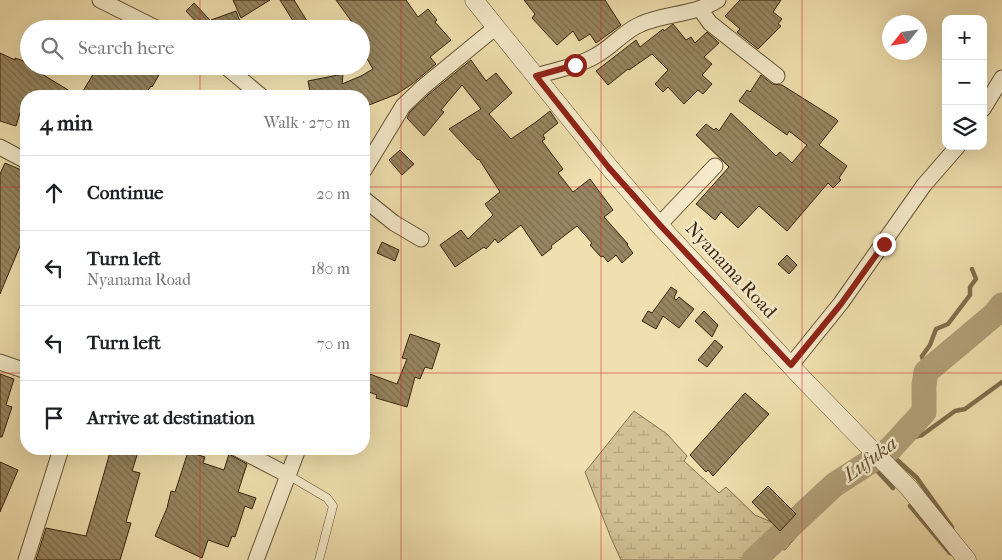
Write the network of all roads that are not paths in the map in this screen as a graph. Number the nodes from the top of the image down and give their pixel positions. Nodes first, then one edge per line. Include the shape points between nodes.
1 (100, 0) edge
2 (474, 0) edge
3 (718, 0) edge
4 (700, 9) junction
5 (140, 20) edge
6 (496, 27) junction
7 (236, 75) edge
8 (536, 76) junction
9 (777, 76) dead end
10 (1002, 78) edge
11 (254, 90) edge
12 (985, 105) edge
13 (0, 147) edge
14 (955, 150) edge
15 (20, 158) edge
16 (370, 160) edge
17 (715, 166) dead end
18 (370, 204) edge
19 (659, 224) junction
20 (421, 239) dead end
21 (0, 362) edge
22 (791, 365) junction
23 (20, 369) edge
24 (59, 455) edge
25 (250, 455) edge
26 (296, 455) edge
27 (288, 475) junction
28 (26, 560) edge
29 (256, 560) edge
30 (319, 560) edge
31 (967, 560) edge

1 - 5 street
2 - 6 street, Nyanama Road
3 - 4 street
4 - 8 street via 640,24 597,55
4 - 9 street via 710,23
6 - 8 street, Nyanama Road
6 - 16 street via 403,106
7 - 11 street
8 - 19 street, Nyanama Road via 609,168
10 - 12 street
13 - 15 street
14 - 22 street via 924,185 841,304
17 - 19 street
18 - 20 street
19 - 22 street, Nyanama Road
21 - 23 street
22 - 31 street, Nyanama Road via 909,488
24 - 28 street
25 - 27 street
26 - 27 street
27 - 29 street
27 - 30 lane via 327,498 333,506

